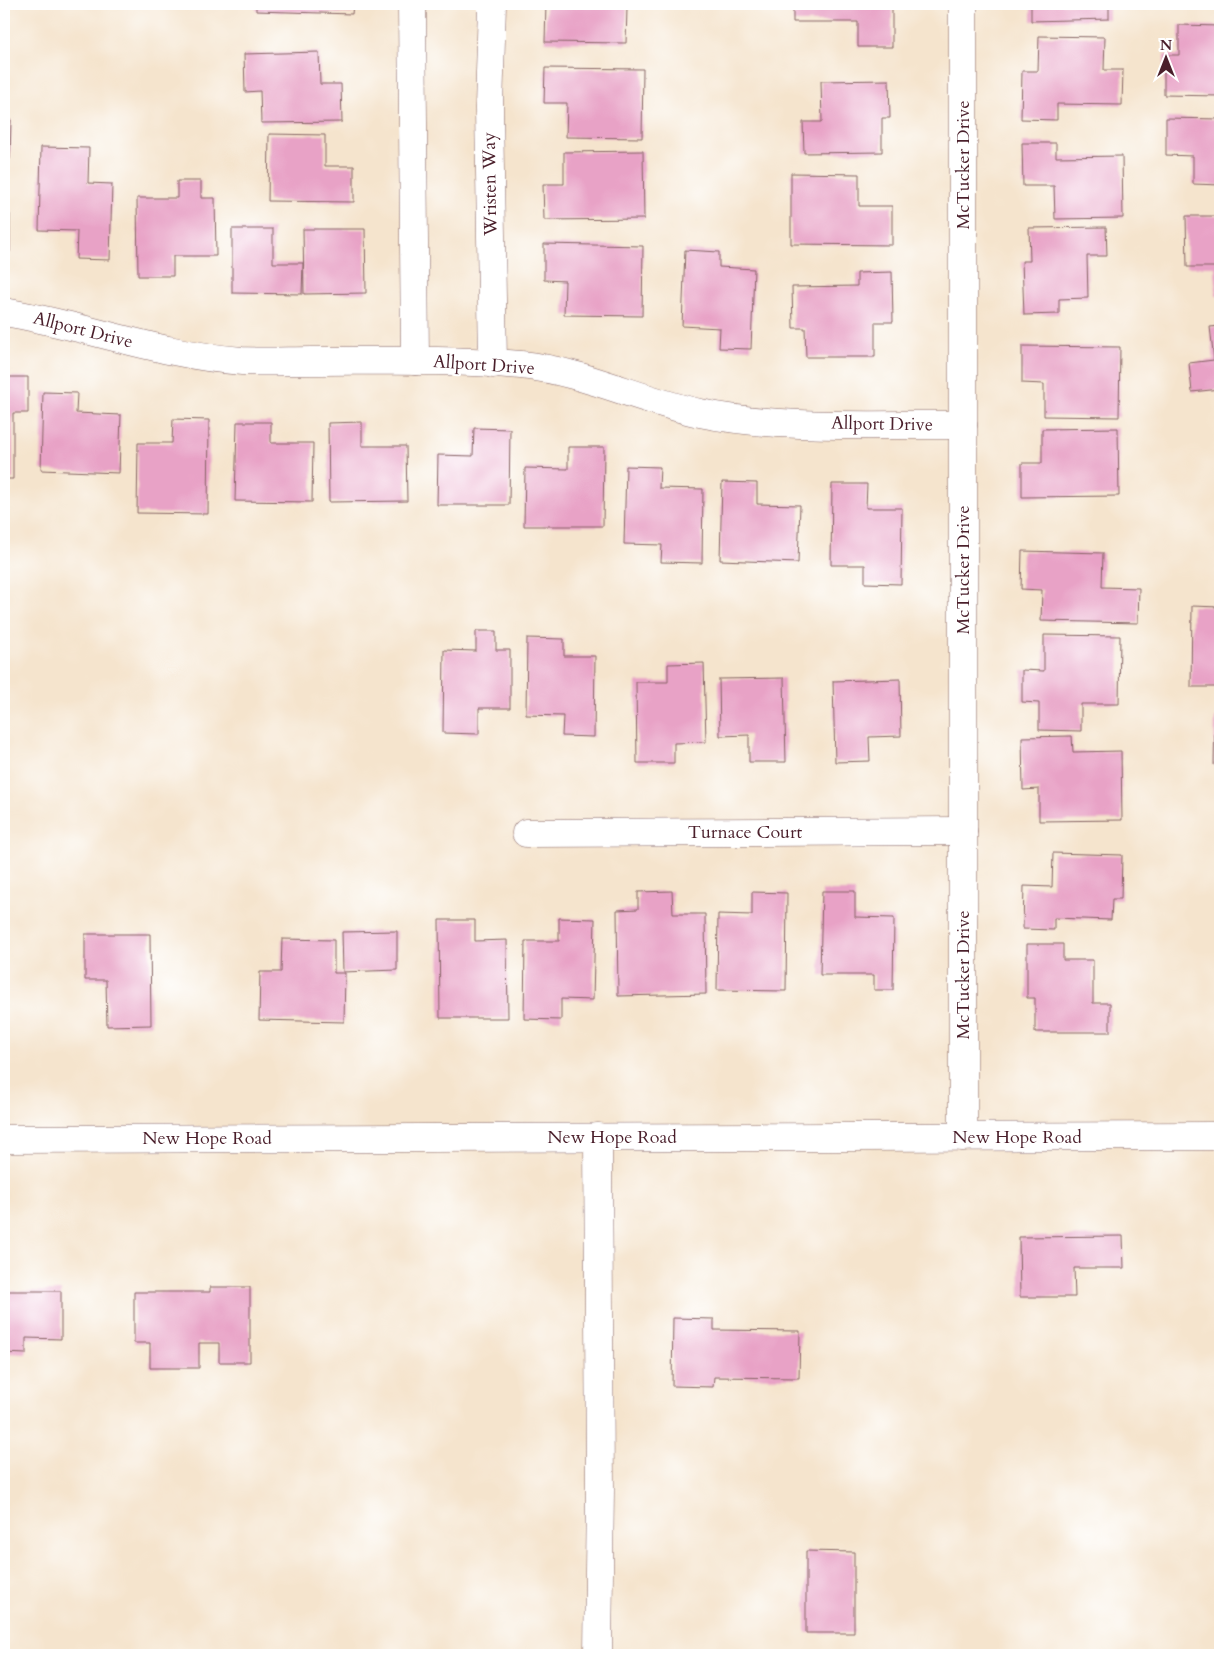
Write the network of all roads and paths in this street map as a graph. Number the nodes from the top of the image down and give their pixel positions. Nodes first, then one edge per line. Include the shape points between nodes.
1 (412, 4) edge
2 (492, 4) edge
3 (963, 4) edge
4 (4, 312) edge
5 (415, 362) junction
6 (493, 364) junction
7 (963, 425) junction
8 (963, 830) junction
9 (526, 833) dead end
10 (1220, 1136) edge
11 (598, 1137) junction
12 (963, 1137) junction
13 (4, 1139) edge
14 (598, 1655) edge

1 - 5 street
2 - 6 street, Wristen Way via 489,108
3 - 7 street, McTucker Drive
4 - 5 street, Allport Drive via 44,318 126,342 184,354 244,361
5 - 6 street, Allport Drive
6 - 7 street, Allport Drive via 523,365 582,376 698,413 760,422
7 - 8 street, McTucker Drive
8 - 9 street, Turnace Court
8 - 12 street, McTucker Drive
10 - 12 street, New Hope Road
11 - 12 street, New Hope Road
11 - 13 street, New Hope Road
11 - 14 street

